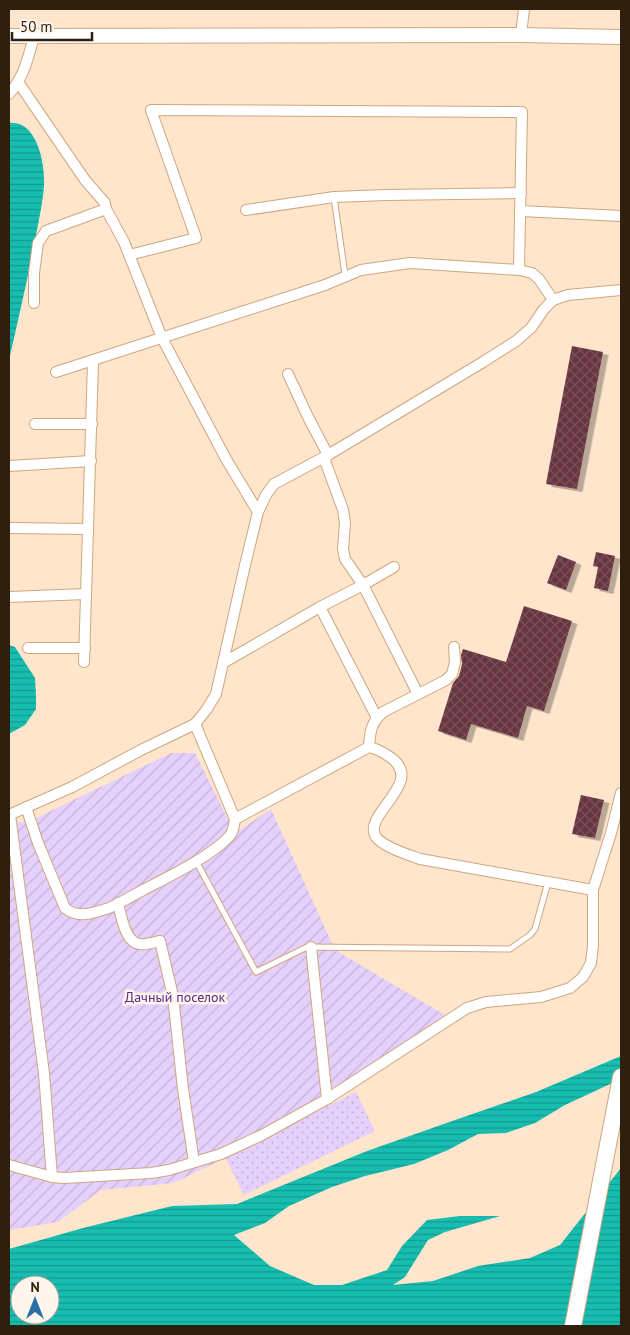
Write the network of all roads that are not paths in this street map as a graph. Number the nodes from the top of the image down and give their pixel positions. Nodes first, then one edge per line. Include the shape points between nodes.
1 (524, 9) edge
2 (521, 35) junction
3 (9, 36) edge
4 (34, 37) junction
5 (621, 37) edge
6 (18, 82) junction
7 (9, 94) edge
8 (521, 193) junction
9 (334, 197) junction
10 (106, 209) junction
11 (246, 210) dead end
12 (520, 211) junction
13 (621, 216) edge
14 (129, 255) junction
15 (519, 270) junction
16 (345, 275) junction
17 (621, 290) edge
18 (553, 300) junction
19 (34, 303) dead end
20 (162, 338) junction
21 (93, 360) junction
22 (56, 372) dead end
23 (288, 374) dead end
24 (35, 424) dead end
25 (92, 424) junction
26 (326, 456) junction
27 (91, 462) junction
28 (9, 466) edge
29 (258, 512) junction
30 (9, 528) edge
31 (88, 529) junction
32 (394, 567) dead end
33 (363, 586) junction
34 (86, 594) junction
35 (9, 597) edge
36 (320, 607) junction
37 (454, 647) dead end
38 (28, 648) dead end
39 (85, 648) junction
40 (84, 662) dead end
41 (223, 664) junction
42 (418, 694) junction
43 (377, 718) junction
44 (195, 724) junction
45 (369, 747) junction
46 (621, 793) edge
47 (26, 807) junction
48 (9, 815) edge
49 (235, 819) junction
50 (196, 861) junction
51 (548, 882) junction
52 (592, 890) junction
53 (118, 903) junction
54 (311, 948) junction
55 (621, 1077) edge
56 (327, 1098) junction
57 (194, 1162) junction
58 (9, 1165) edge
59 (52, 1177) junction
60 (572, 1326) edge

1 - 2 street
2 - 4 main road
2 - 5 main road
3 - 4 main road
4 - 6 street
6 - 7 street
6 - 10 street via 85,180 105,203
8 - 9 street
8 - 12 street
8 - 14 street via 522,112 151,110 196,238
9 - 11 street
9 - 16 lane
10 - 14 street
10 - 19 street via 46,231 38,243
12 - 13 street
12 - 15 street
14 - 20 street
15 - 16 street via 410,263
15 - 18 street via 532,273
16 - 20 street via 324,285
17 - 18 street via 568,295
18 - 26 street via 516,341
20 - 21 street
20 - 29 street
21 - 22 street
21 - 25 street
23 - 26 street
24 - 25 street
25 - 27 street
26 - 29 street via 274,484
26 - 33 street via 343,510 345,559
27 - 28 street
27 - 31 street
29 - 41 street
30 - 31 street
31 - 34 street
32 - 33 street
33 - 36 street
33 - 42 street
34 - 35 street
34 - 39 street
36 - 41 street
36 - 43 street
37 - 42 street via 452,674
38 - 39 street
39 - 40 street
41 - 44 street via 216,694
42 - 43 street
43 - 45 street via 370,730
44 - 47 street
44 - 49 street
45 - 49 street
45 - 51 street via 377,748 395,761 401,774 400,784 375,822 374,832 381,842 420,859
46 - 52 street
47 - 48 street
47 - 53 street via 65,908 69,912 86,914
48 - 59 street via 44,1073
49 - 50 street via 232,833 226,840
50 - 53 street
50 - 54 lane via 256,972
51 - 52 street
51 - 54 lane via 535,929 510,949
52 - 56 street via 591,963 570,988 541,997 486,1002 467,1008
53 - 57 street via 126,933 133,941 139,944 160,941 173,996
54 - 56 street
55 - 60 highway
56 - 57 street via 262,1135
57 - 59 street via 151,1173
58 - 59 street

